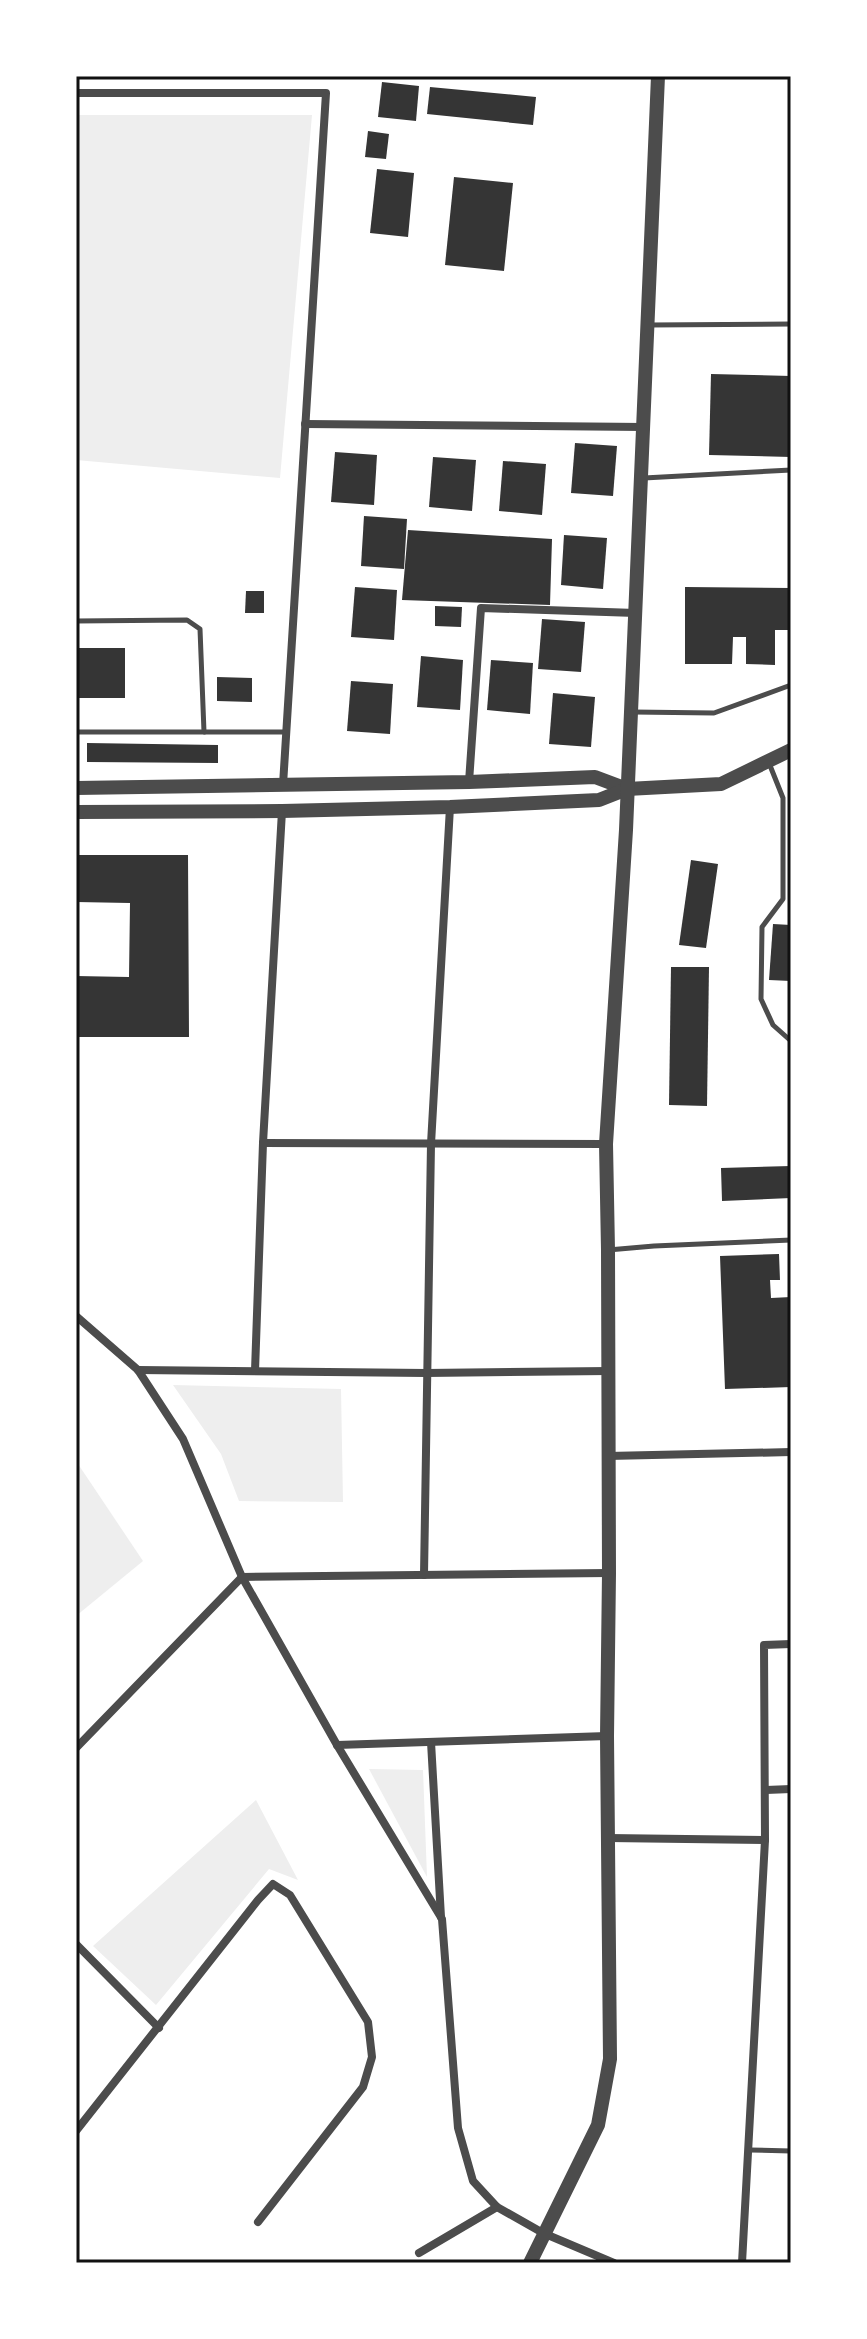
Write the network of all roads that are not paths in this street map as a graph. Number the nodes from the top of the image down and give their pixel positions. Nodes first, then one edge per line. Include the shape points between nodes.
1 (658, 76) edge
2 (76, 93) edge
3 (791, 324) edge
4 (648, 325) junction
5 (305, 424) junction
6 (644, 427) junction
7 (791, 470) edge
8 (642, 479) junction
9 (636, 613) junction
10 (76, 621) edge
11 (791, 685) edge
12 (632, 712) junction
13 (76, 732) edge
14 (204, 732) junction
15 (286, 732) junction
16 (791, 750) edge
17 (769, 762) junction
18 (469, 782) junction
19 (283, 786) junction
20 (76, 788) edge
21 (627, 789) junction
22 (450, 807) junction
23 (282, 811) junction
24 (76, 812) edge
25 (791, 1041) edge
26 (263, 1143) junction
27 (431, 1144) junction
28 (606, 1144) junction
29 (791, 1240) edge
30 (608, 1250) junction
31 (76, 1316) edge
32 (138, 1370) junction
33 (255, 1371) junction
34 (609, 1371) junction
35 (426, 1373) junction
36 (791, 1452) edge
37 (608, 1456) junction
38 (609, 1573) junction
39 (424, 1575) junction
40 (242, 1577) junction
41 (791, 1644) edge
42 (607, 1736) junction
43 (431, 1742) junction
44 (337, 1745) junction
45 (76, 1748) edge
46 (791, 1789) edge
47 (766, 1790) junction
48 (608, 1838) junction
49 (765, 1840) junction
50 (442, 1919) junction
51 (76, 1944) edge
52 (159, 2028) junction
53 (76, 2131) edge
54 (750, 2150) junction
55 (791, 2151) edge
56 (497, 2207) junction
57 (258, 2222) dead end
58 (543, 2233) junction
59 (419, 2253) dead end
60 (530, 2263) edge
61 (614, 2263) edge
62 (742, 2263) edge

1 - 4 street
2 - 5 street via 326,93
3 - 4 lane
4 - 6 street
5 - 6 street
5 - 15 street
6 - 8 street
7 - 8 lane
8 - 9 street
9 - 12 street
9 - 18 street via 481,608
10 - 14 lane via 187,620 200,629
11 - 12 lane via 714,713
12 - 21 street
13 - 14 lane
14 - 15 lane
15 - 19 street
16 - 17 street
17 - 21 street via 721,784
17 - 25 lane via 783,798 783,899 762,927 761,999 773,1025
18 - 19 street
18 - 21 street via 595,777
19 - 20 street
21 - 22 street via 599,800
21 - 28 street
22 - 23 street
22 - 27 street
23 - 24 street
23 - 26 street
26 - 27 street
26 - 33 street
27 - 28 street
27 - 35 street
28 - 30 street
29 - 30 lane
30 - 34 street
31 - 32 street
32 - 33 street
32 - 40 street via 183,1439
33 - 35 street
34 - 35 street
34 - 37 street
35 - 39 street
36 - 37 street
37 - 38 street
38 - 39 street
38 - 42 street
39 - 40 street
40 - 44 street
40 - 45 street
41 - 47 street via 764,1645
42 - 43 street
42 - 48 street
43 - 44 street
43 - 50 street
44 - 50 street
46 - 47 street
47 - 49 street
48 - 49 street
48 - 58 street via 610,2059 598,2125
49 - 54 street
50 - 56 street via 458,2128 473,2181
51 - 52 street
52 - 53 street
52 - 57 street via 273,1884 290,1895 368,2022 372,2057 363,2087
54 - 55 lane
54 - 62 street
56 - 58 street
56 - 59 street
58 - 60 street
58 - 61 street

